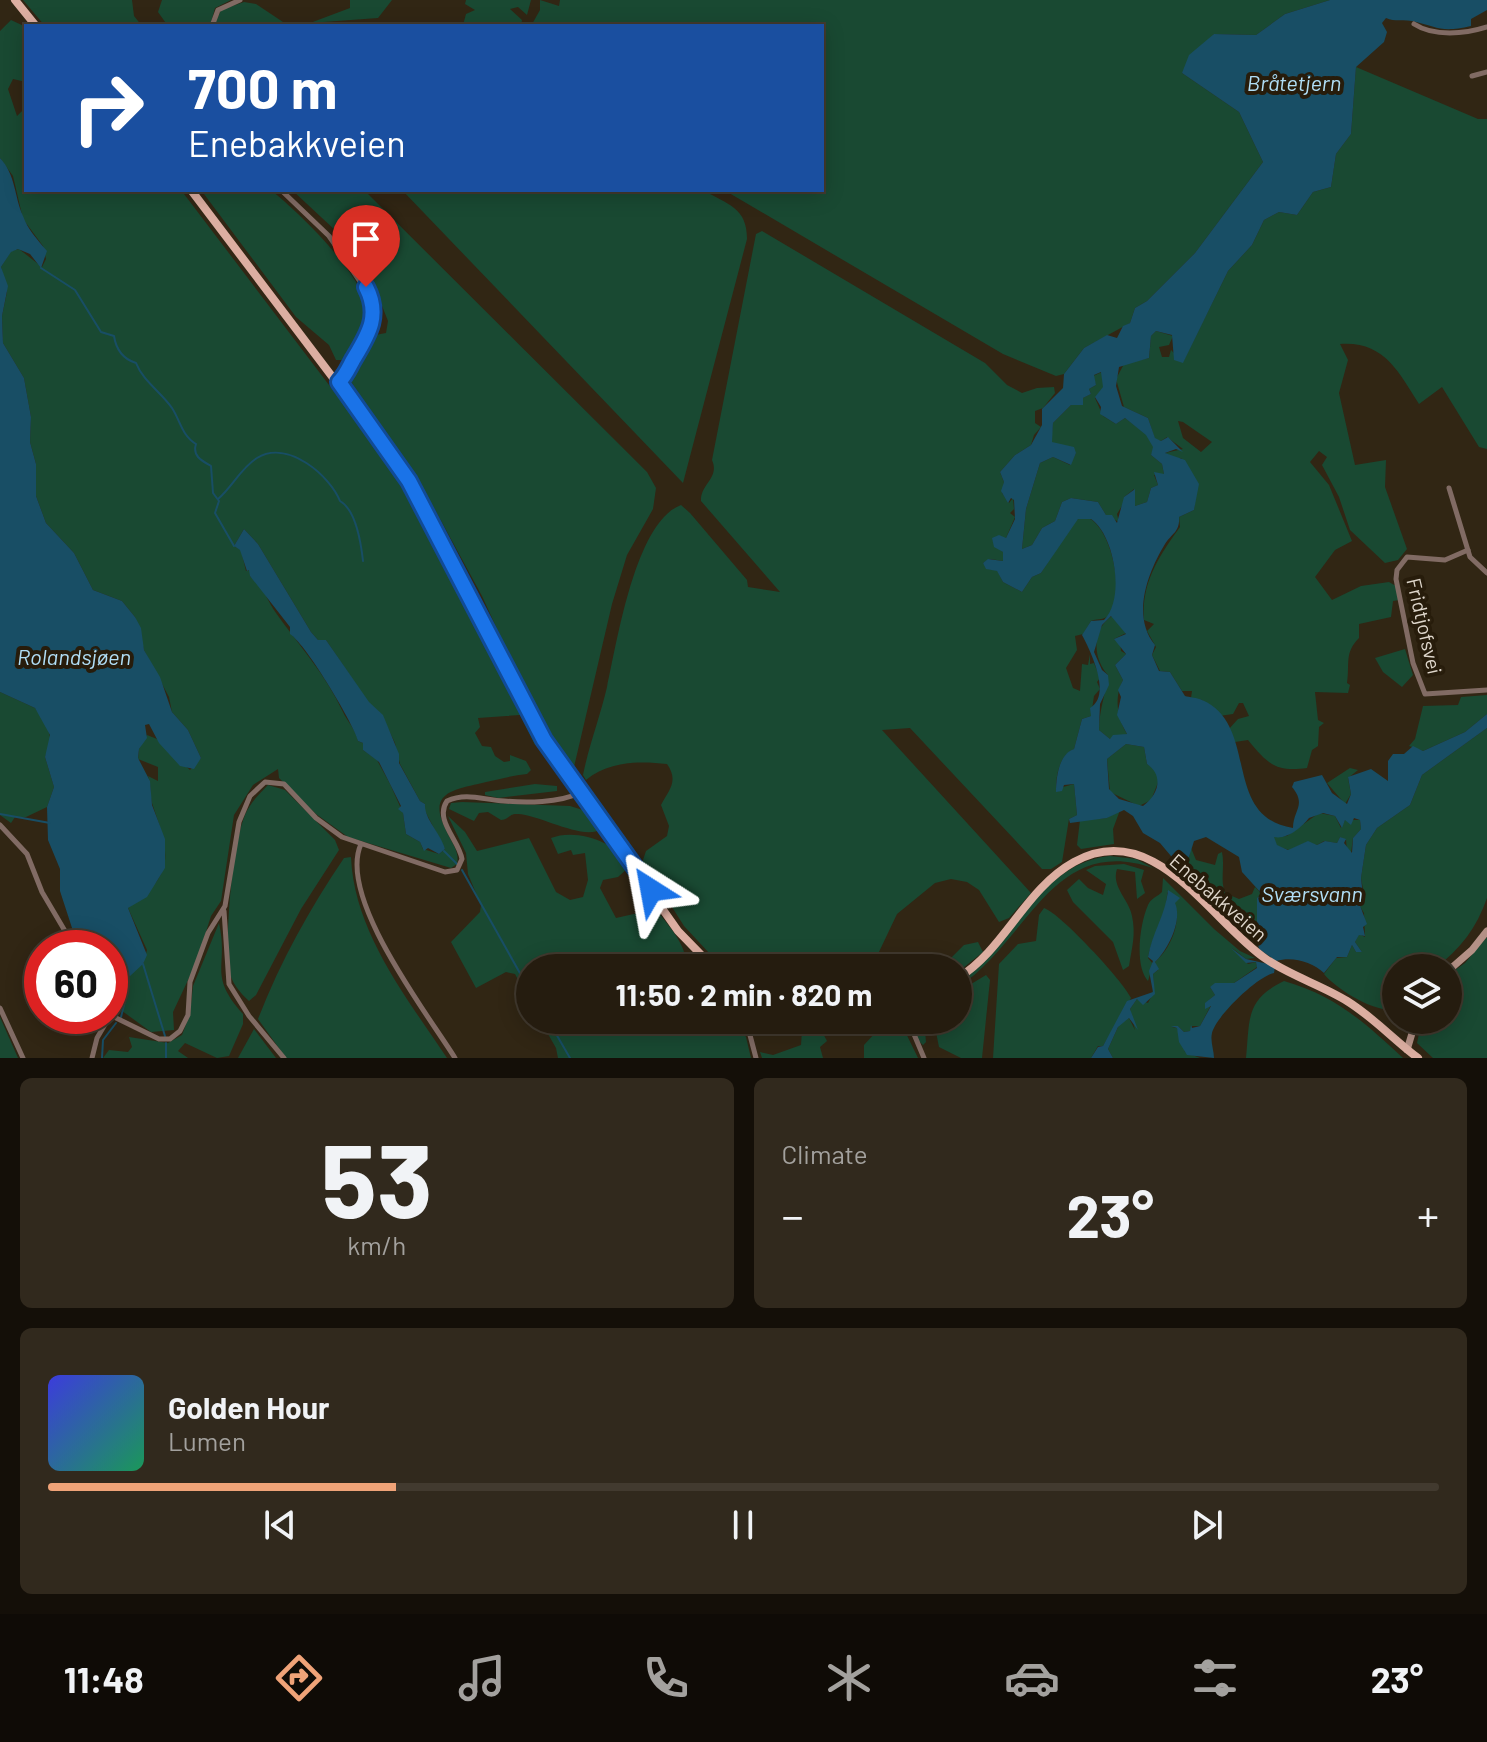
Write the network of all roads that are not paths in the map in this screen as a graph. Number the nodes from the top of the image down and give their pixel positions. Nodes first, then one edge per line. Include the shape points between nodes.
1 (15, 0) edge
2 (240, 0) edge
3 (34, 24) edge
4 (213, 24) edge
5 (1414, 24) dead end
6 (1487, 27) edge
7 (1487, 72) edge
8 (1472, 76) dead end
9 (193, 192) edge
10 (283, 192) edge
11 (336, 379) junction
12 (1449, 488) dead end
13 (1468, 550) junction
14 (1487, 573) edge
15 (1487, 690) edge
16 (579, 793) junction
17 (0, 825) edge
18 (361, 844) junction
19 (224, 910) junction
20 (64, 930) edge
21 (1487, 931) edge
22 (700, 954) edge
23 (1462, 959) edge
24 (972, 967) edge
25 (0, 1008) edge
26 (128, 1025) edge
27 (99, 1034) edge
28 (750, 1034) edge
29 (914, 1034) edge
30 (1412, 1034) edge
31 (1407, 1050) junction
32 (23, 1058) edge
33 (92, 1058) edge
34 (284, 1058) edge
35 (455, 1058) edge
36 (756, 1058) edge
37 (924, 1058) edge
38 (1418, 1058) edge

1 - 3 main road
2 - 4 street via 218,10
5 - 6 street via 1426,32
7 - 8 street
9 - 11 main road
10 - 11 street via 323,230 370,295 372,326
11 - 16 main road via 409,481 537,727
12 - 13 street
13 - 14 street via 1475,565
13 - 15 street, Fridtjofsvei via 1445,560 1411,556 1397,570 1396,579 1413,663 1425,694
16 - 18 street via 517,802 467,796 447,801 444,818 462,855 453,872
16 - 22 main road via 678,931
17 - 20 street via 25,850
18 - 19 street via 328,829 284,784 262,783 239,822
18 - 35 street via 356,866 383,946
19 - 26 street via 190,982 188,1015 178,1034 156,1038
19 - 34 street via 229,984
21 - 23 main road
24 - 31 main road, Enebakkveien via 1061,871 1087,856 1143,857 1171,871 1272,963 1352,1004
25 - 32 street
27 - 33 street
28 - 36 street
29 - 37 street
30 - 31 main road
31 - 38 main road, Enebakkveien

